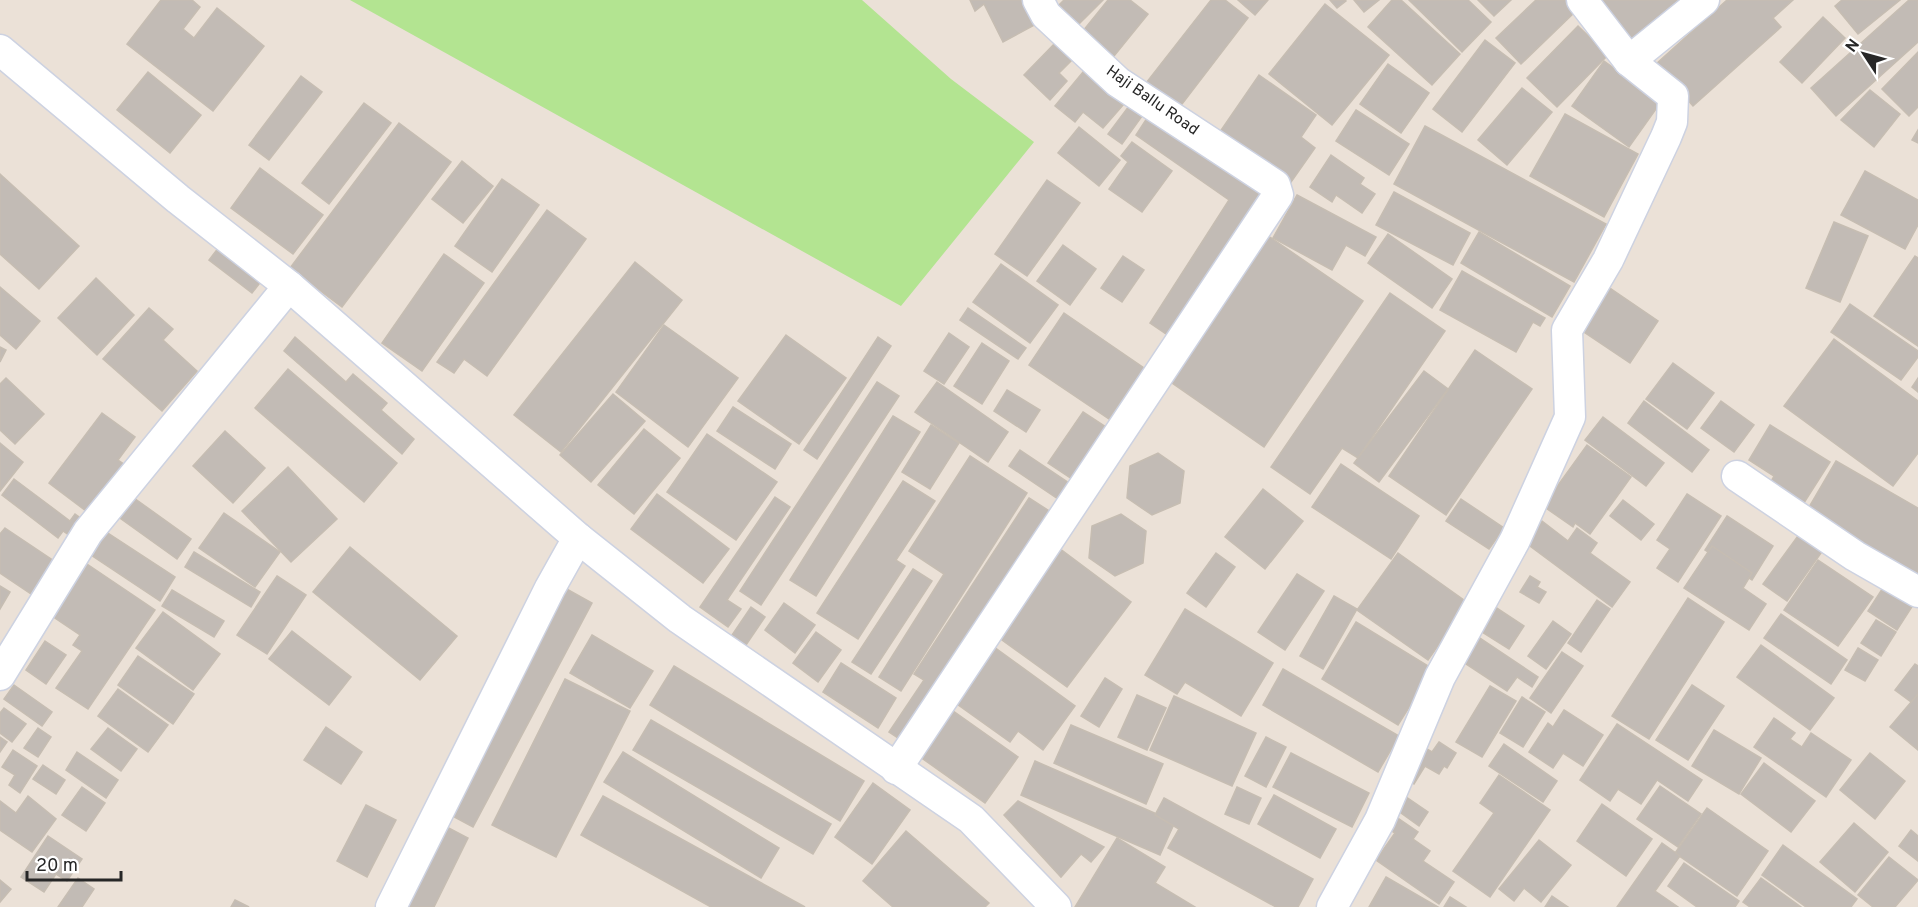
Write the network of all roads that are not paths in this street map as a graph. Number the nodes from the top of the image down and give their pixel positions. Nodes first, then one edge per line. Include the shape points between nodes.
1 (1038, 0) edge
2 (1582, 0) edge
3 (1704, 0) edge
4 (0, 50) edge
5 (1629, 61) junction
6 (289, 286) junction
7 (1737, 476) dead end
8 (578, 538) junction
9 (1918, 592) edge
10 (0, 675) edge
11 (896, 769) junction
12 (391, 907) edge
13 (1056, 907) edge
14 (1332, 907) edge

1 - 11 street, Haji Ballu Road via 1046,15 1118,82 1278,189 1278,195
2 - 5 street
3 - 5 street
4 - 6 street
5 - 14 street via 1673,96 1672,122 1608,260 1567,330 1570,417 1515,540 1440,677 1380,820
6 - 8 street
6 - 10 street via 88,532
7 - 9 street via 1855,556
8 - 11 street via 680,619
8 - 12 street
11 - 13 street via 971,819

